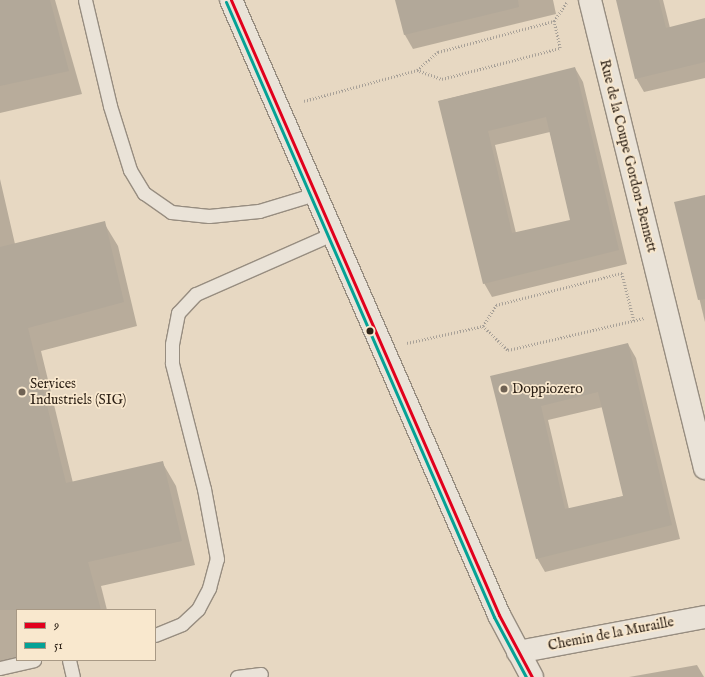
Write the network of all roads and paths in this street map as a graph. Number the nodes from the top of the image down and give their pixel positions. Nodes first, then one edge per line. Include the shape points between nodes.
1 (85, 0) edge
2 (231, 0) edge
3 (569, 0) edge
4 (590, 0) edge
5 (554, 21) junction
6 (417, 70) junction
7 (304, 102) dead end
8 (315, 194) junction
9 (332, 234) junction
10 (666, 312) junction
11 (634, 320) junction
12 (483, 326) junction
13 (407, 342) dead end
14 (705, 468) edge
15 (705, 617) edge
16 (156, 635) edge
17 (518, 652) junction
18 (30, 661) edge
19 (68, 661) edge
20 (0, 668) edge
21 (261, 674) dead end
22 (73, 677) edge
23 (238, 677) edge
24 (532, 677) edge

1 - 8 lane via 120,140 130,170 144,193 172,212 209,216 259,211
2 - 8 street
3 - 5 path
4 - 10 street, Rue de la Coupe Gordon-Bennett
5 - 6 path via 438,52
5 - 6 path via 560,48 442,79
6 - 7 path
8 - 9 street
9 - 16 lane via 196,294 178,313 172,344 172,363 204,489 217,559 210,588 198,609 182,624
9 - 17 street via 499,616
10 - 11 path
10 - 14 street, Rue de la Coupe Gordon-Bennett
11 - 12 path via 508,350
11 - 12 path via 622,273 496,305
12 - 13 path
15 - 17 street, Chemin de la Muraille
17 - 24 street
18 - 20 lane
19 - 22 lane
21 - 23 lane

